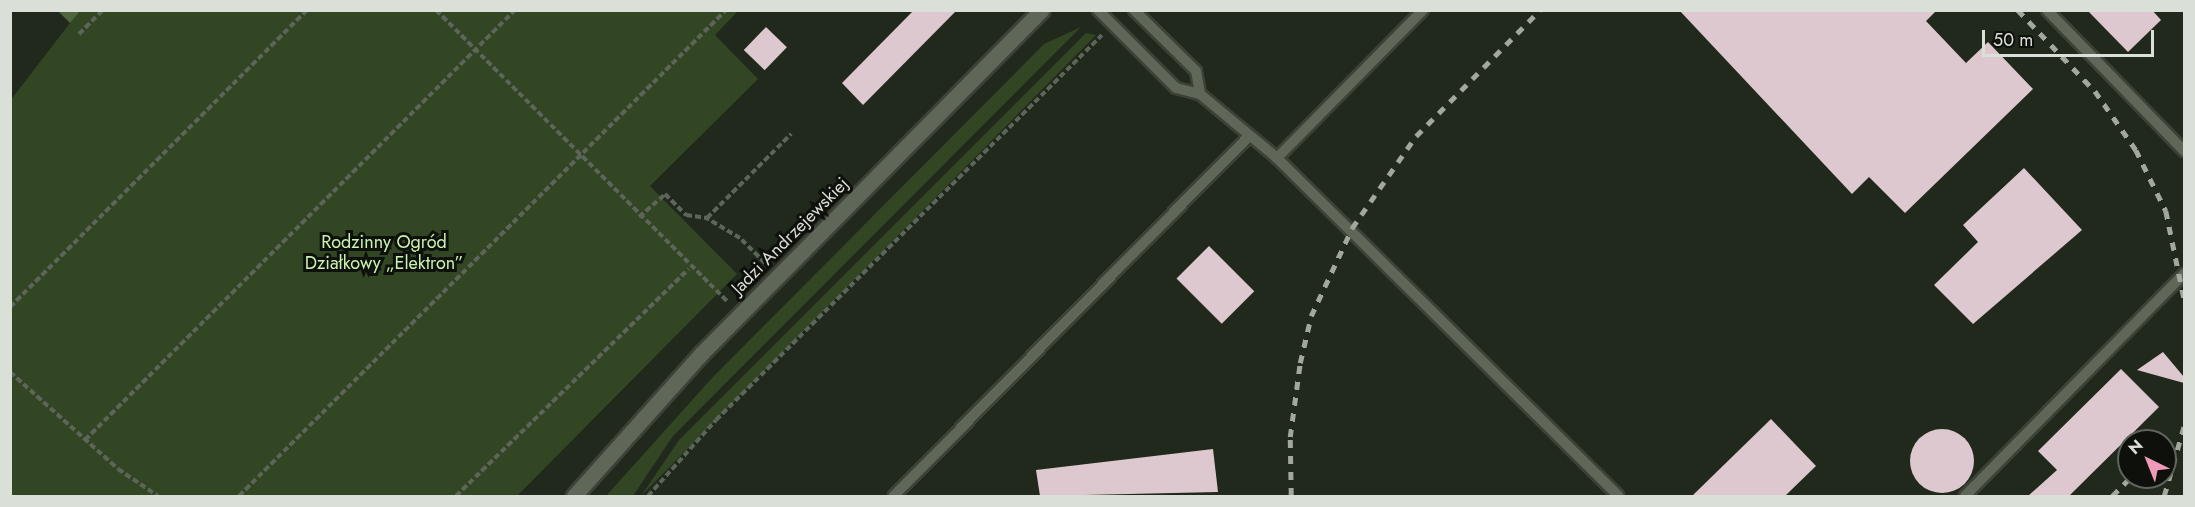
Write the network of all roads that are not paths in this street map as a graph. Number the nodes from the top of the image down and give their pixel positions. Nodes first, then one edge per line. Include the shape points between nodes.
1 (1042, 10) edge
2 (1098, 10) edge
3 (1134, 10) edge
4 (1424, 10) edge
5 (2047, 10) edge
6 (1200, 94) junction
7 (1248, 137) junction
8 (2184, 151) edge
9 (1277, 158) junction
10 (2184, 274) edge
11 (574, 496) edge
12 (894, 496) edge
13 (1618, 496) edge
14 (1965, 496) edge

1 - 11 street, Jadzi Andrzejewskiej via 740,314
2 - 6 lane via 1176,88
3 - 6 lane via 1196,71
4 - 9 lane
5 - 8 lane
6 - 7 lane
7 - 9 lane
7 - 12 lane
9 - 13 lane
10 - 14 lane

